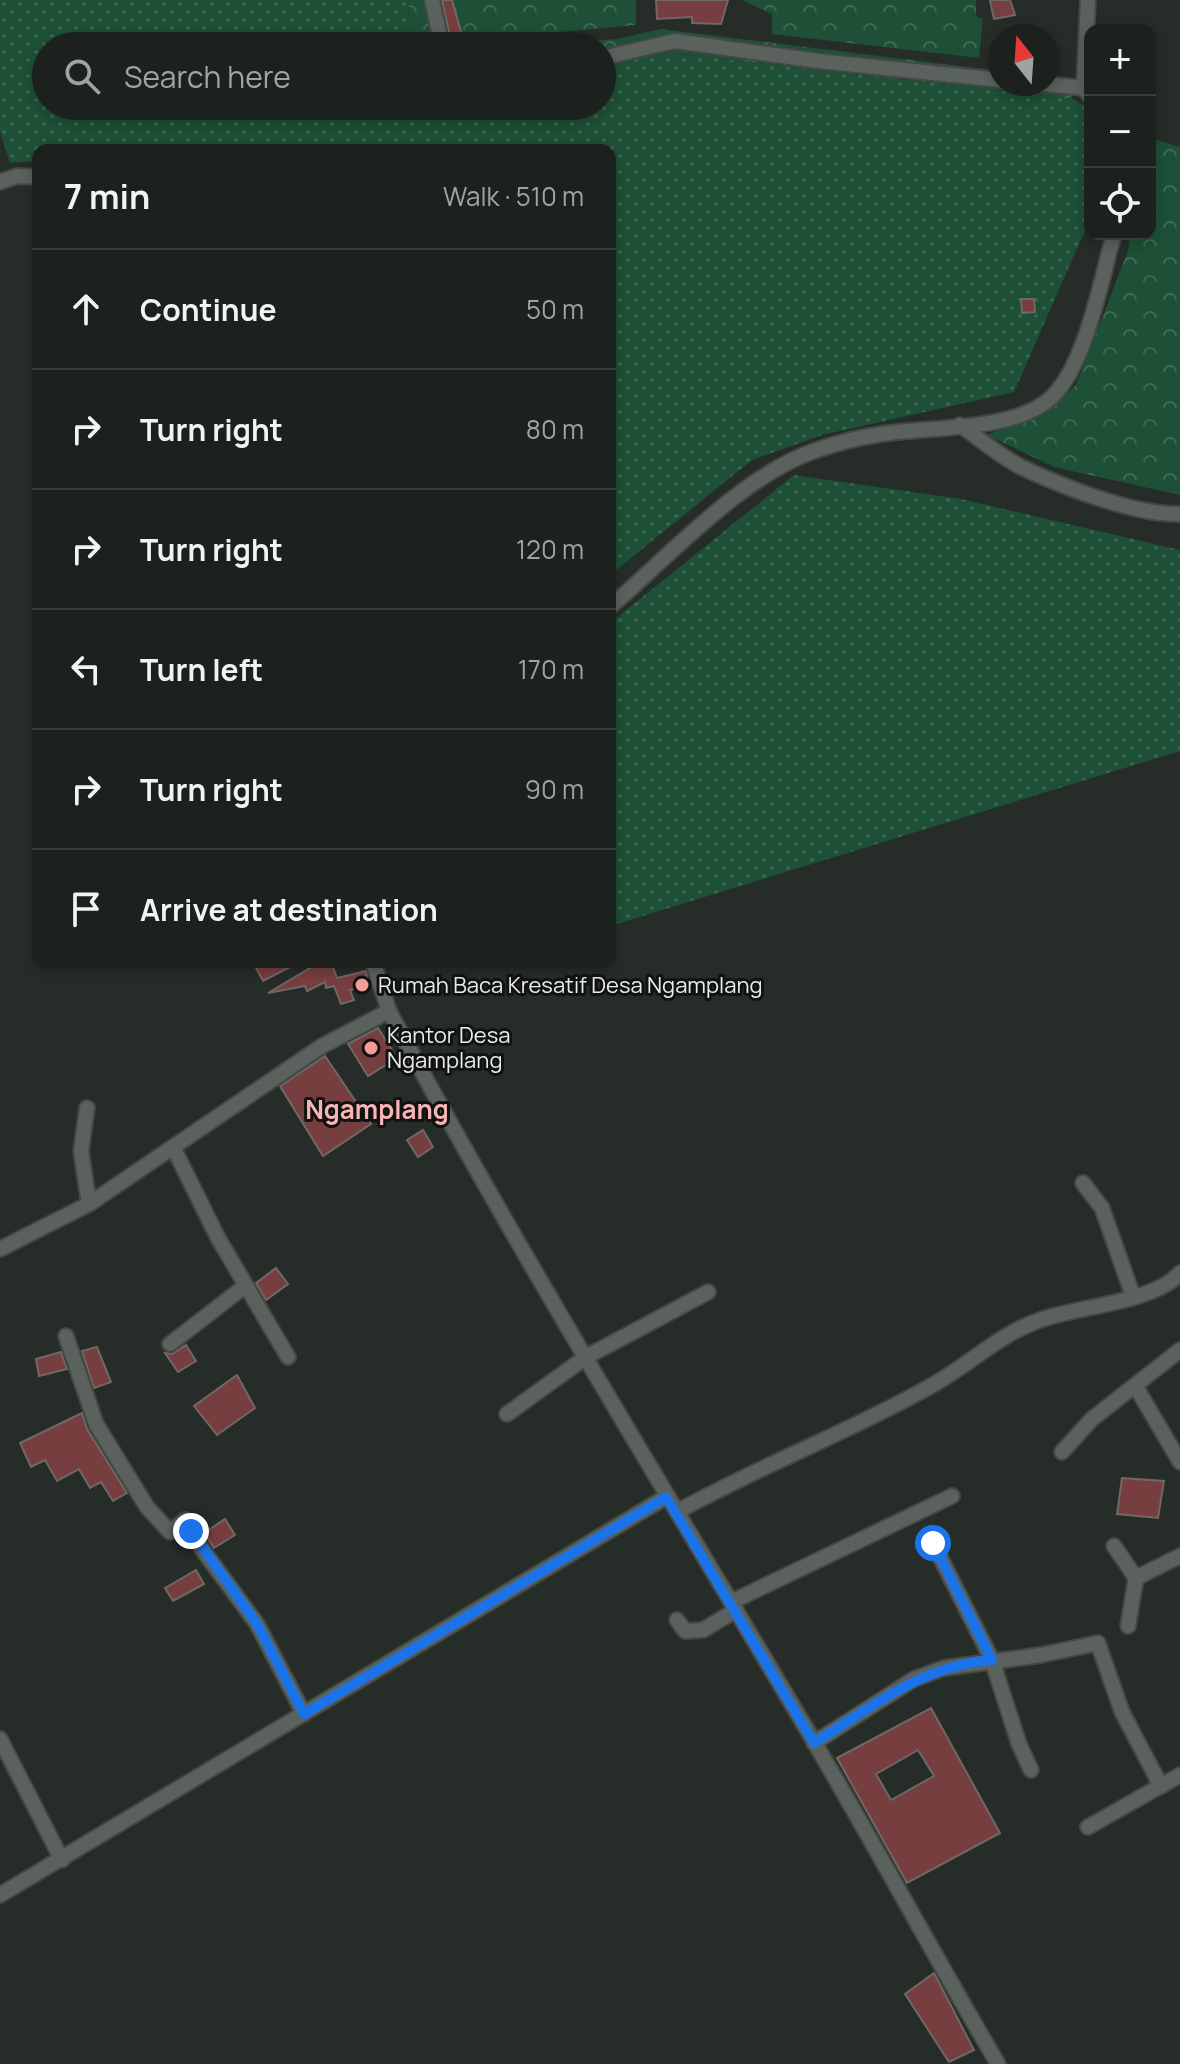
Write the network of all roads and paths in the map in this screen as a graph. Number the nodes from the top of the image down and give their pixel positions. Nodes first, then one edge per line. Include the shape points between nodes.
1 (432, 0) edge
2 (1088, 0) edge
3 (1088, 24) edge
4 (439, 32) edge
5 (616, 55) edge
6 (988, 79) edge
7 (1060, 87) edge
8 (1084, 92) edge
9 (32, 177) edge
10 (0, 182) edge
11 (1112, 240) edge
12 (960, 425) junction
13 (1180, 514) edge
14 (616, 602) edge
15 (375, 968) edge
16 (389, 1011) junction
17 (87, 1108) dead end
18 (173, 1147) junction
19 (1083, 1183) dead end
20 (89, 1204) junction
21 (0, 1249) edge
22 (1179, 1278) edge
23 (245, 1286) junction
24 (708, 1292) dead end
25 (1133, 1296) junction
26 (66, 1336) dead end
27 (170, 1344) dead end
28 (1180, 1350) edge
29 (288, 1357) dead end
30 (586, 1357) junction
31 (1136, 1387) junction
32 (507, 1414) dead end
33 (1062, 1452) dead end
34 (1180, 1462) edge
35 (952, 1496) dead end
36 (666, 1497) junction
37 (677, 1512) junction
38 (933, 1543) dead end
39 (1114, 1546) dead end
40 (1180, 1556) edge
41 (1136, 1578) junction
42 (733, 1606) junction
43 (677, 1620) dead end
44 (1128, 1626) dead end
45 (992, 1660) junction
46 (304, 1714) junction
47 (0, 1739) edge
48 (814, 1743) junction
49 (1031, 1770) dead end
50 (1180, 1775) edge
51 (1161, 1786) junction
52 (1088, 1827) dead end
53 (62, 1860) junction
54 (0, 1895) edge
55 (998, 2064) edge

1 - 4 street
2 - 3 street
5 - 6 street via 675,41
7 - 8 street
9 - 10 street
11 - 12 street via 1094,314 1052,397 1034,410
12 - 13 street via 1019,466 1082,491
12 - 14 street via 880,434 816,450 770,471
15 - 16 street
16 - 18 street via 322,1046
16 - 30 street
17 - 20 street via 81,1151
18 - 20 street
18 - 23 street
19 - 25 street via 1102,1208
20 - 21 street
22 - 25 street
23 - 27 street
23 - 29 street
24 - 30 street
25 - 37 street via 1041,1319 927,1389
26 - 46 street via 96,1424 147,1507 170,1532 185,1520 257,1624
28 - 31 street
30 - 32 street
30 - 36 street
31 - 33 street via 1092,1419
31 - 34 street
35 - 42 street
36 - 37 street
36 - 46 street
37 - 42 street
38 - 45 street
39 - 41 street
40 - 41 street
41 - 44 street
42 - 43 street via 696,1632 685,1631
42 - 48 street
45 - 48 street via 914,1679
45 - 49 street
45 - 51 street via 1100,1645 1122,1712
46 - 53 street
47 - 53 street
48 - 55 street
50 - 51 street
51 - 52 street
53 - 54 street

